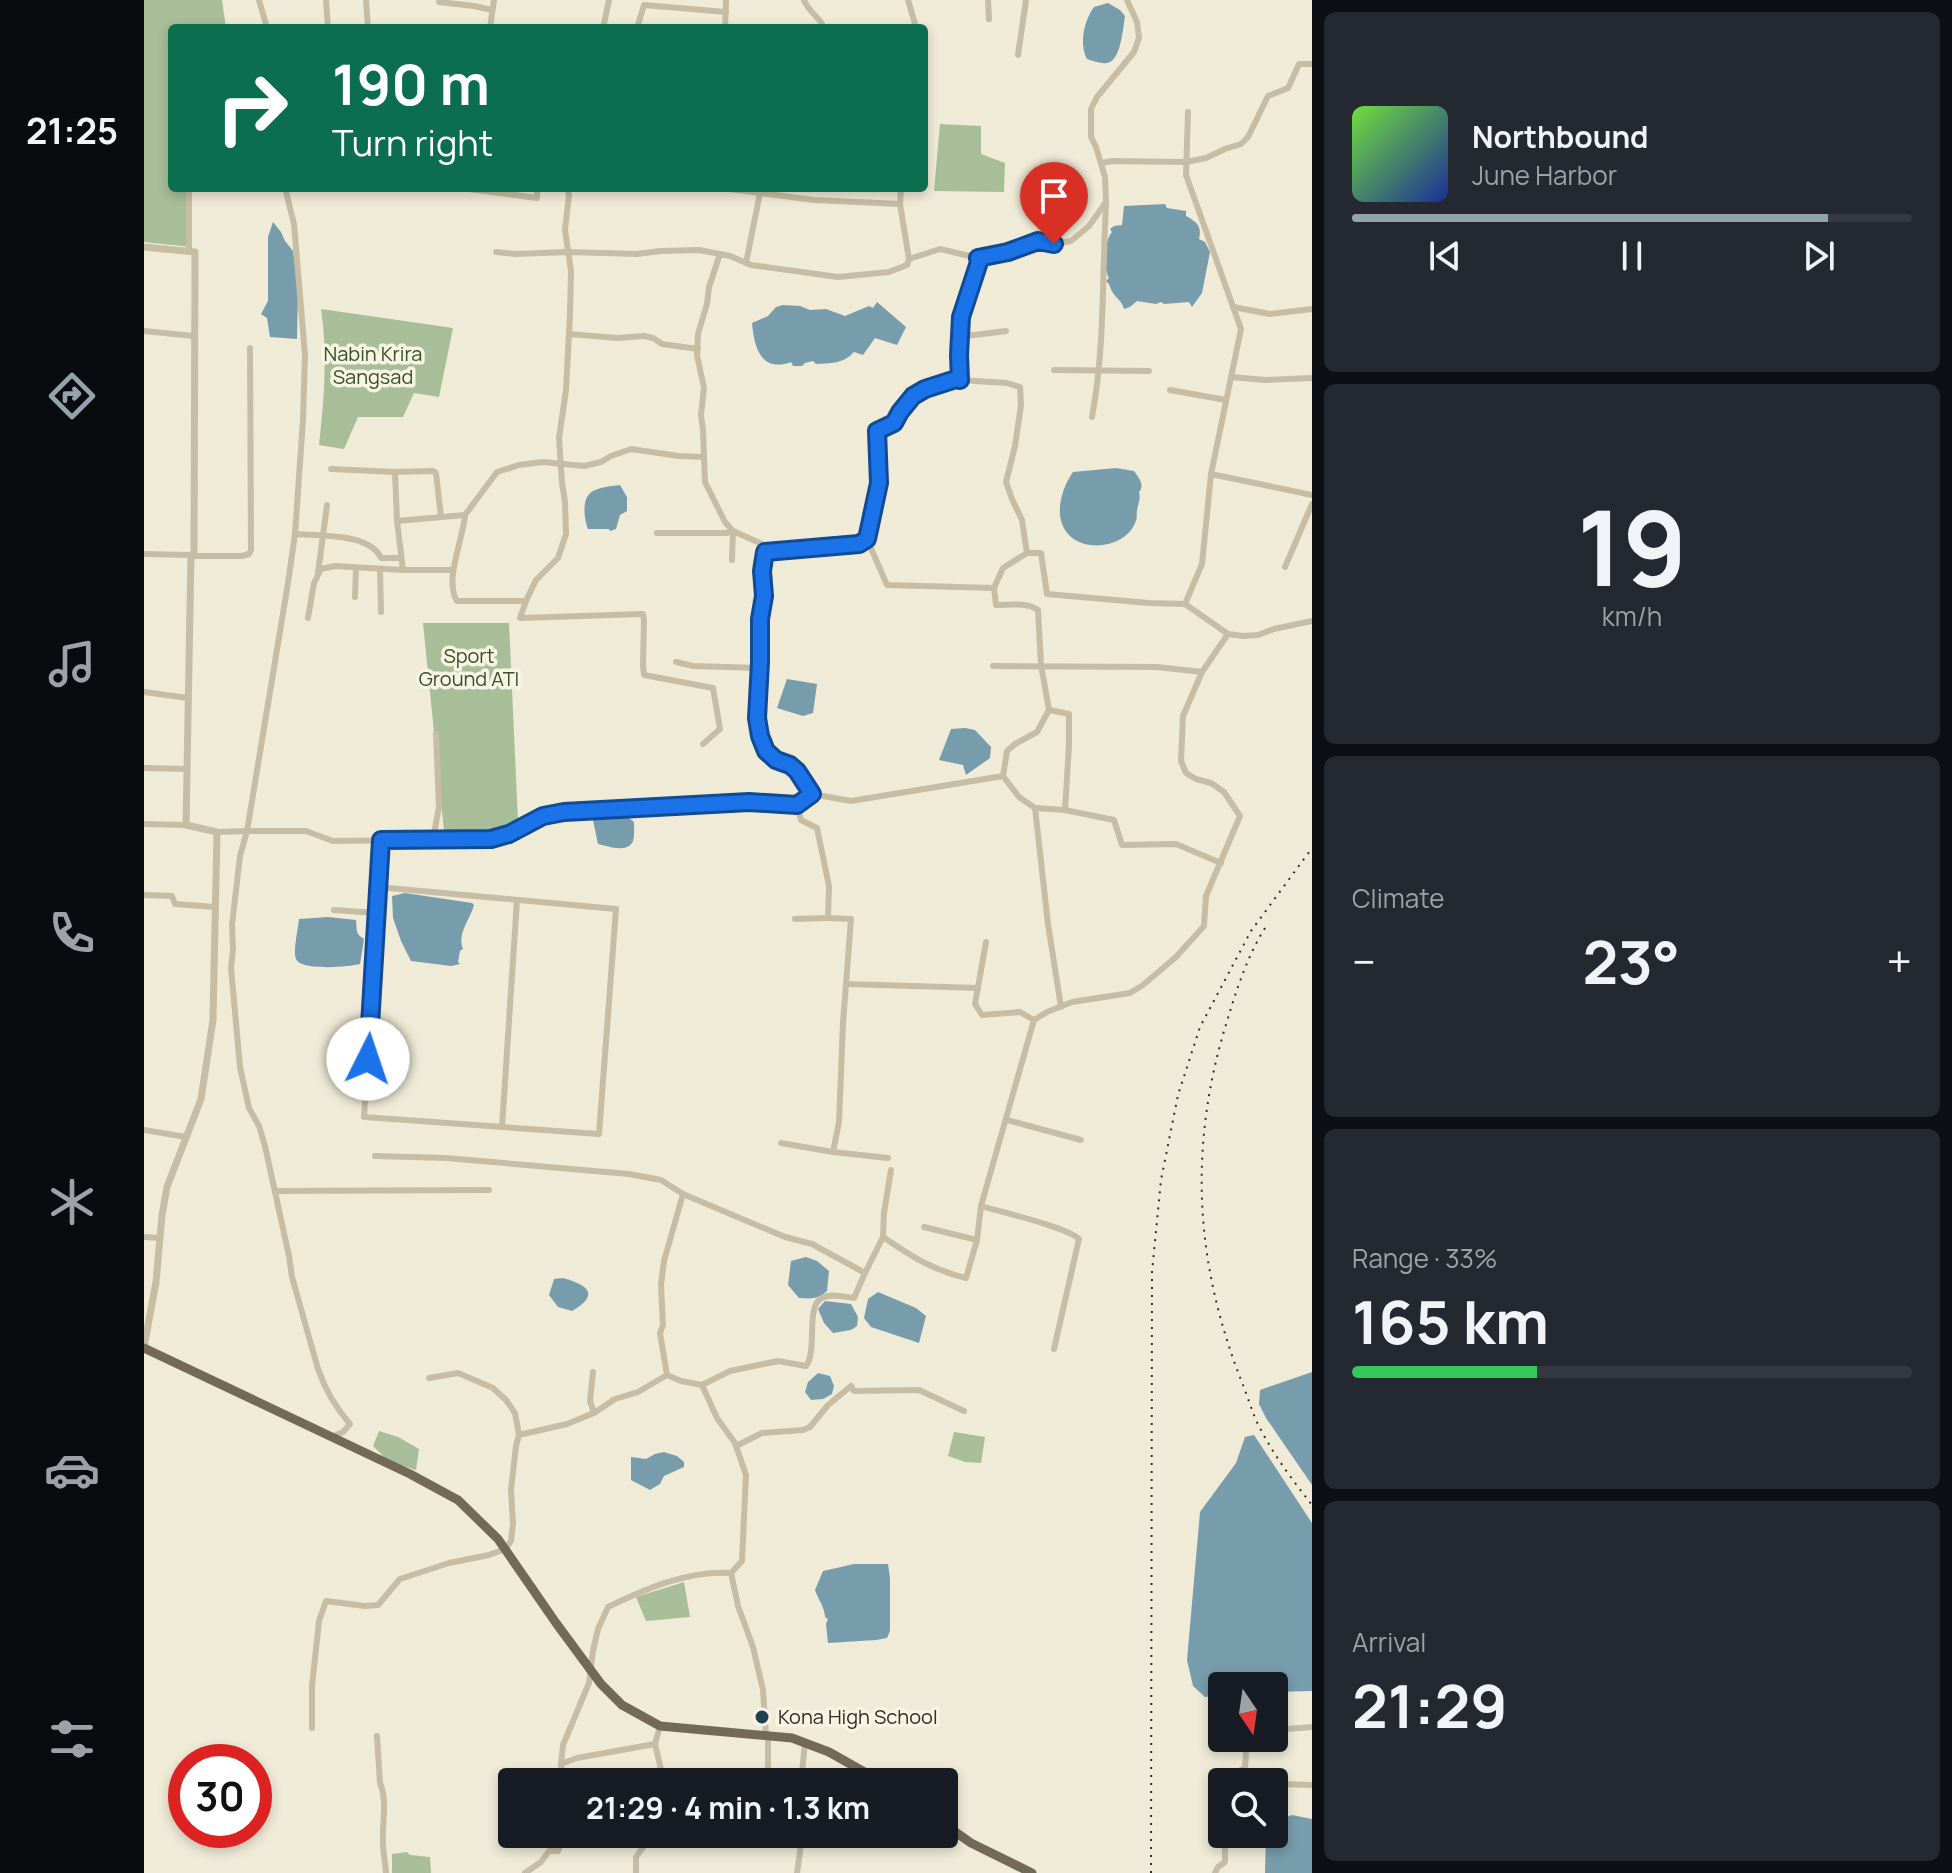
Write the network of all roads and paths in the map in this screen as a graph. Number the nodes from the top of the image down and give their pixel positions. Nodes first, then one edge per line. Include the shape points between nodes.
1 (259, 0) edge
2 (326, 0) edge
3 (366, 0) edge
4 (494, 0) edge
5 (609, 0) edge
6 (726, 0) edge
7 (804, 0) edge
8 (908, 0) edge
9 (988, 0) edge
10 (1026, 0) edge
11 (1127, 0) edge
12 (439, 2) edge
13 (492, 10) junction
14 (726, 12) junction
15 (989, 19) dead end
16 (266, 24) edge
17 (328, 24) edge
18 (368, 24) edge
19 (490, 24) edge
20 (604, 24) edge
21 (638, 24) edge
22 (725, 24) edge
23 (822, 24) edge
24 (915, 24) dead end
25 (1018, 55) dead end
26 (1312, 64) edge
27 (1188, 112) dead end
28 (1186, 162) junction
29 (1102, 163) junction
30 (189, 192) edge
31 (286, 192) edge
32 (492, 192) edge
33 (537, 192) edge
34 (568, 192) edge
35 (761, 192) edge
36 (772, 192) edge
37 (901, 192) edge
38 (1106, 202) junction
39 (900, 204) junction
40 (144, 247) edge
41 (189, 251) junction
42 (496, 252) dead end
43 (568, 252) junction
44 (720, 254) junction
45 (978, 258) junction
46 (909, 259) junction
47 (746, 263) junction
48 (1233, 307) junction
49 (1312, 309) edge
50 (144, 331) edge
51 (1006, 331) dead end
52 (569, 334) junction
53 (194, 336) junction
54 (959, 337) junction
55 (250, 348) dead end
56 (698, 349) junction
57 (1054, 370) dead end
58 (1098, 370) junction
59 (1149, 371) dead end
60 (1231, 377) junction
61 (1312, 378) edge
62 (960, 380) junction
63 (1170, 390) dead end
64 (1226, 400) junction
65 (1092, 417) dead end
66 (704, 457) junction
67 (561, 465) junction
68 (331, 469) dead end
69 (395, 472) junction
70 (1211, 474) junction
71 (1312, 495) edge
72 (1312, 504) edge
73 (327, 505) dead end
74 (465, 515) junction
75 (441, 517) junction
76 (397, 521) junction
77 (733, 531) junction
78 (657, 533) dead end
79 (295, 534) junction
80 (323, 537) junction
81 (867, 539) junction
82 (765, 552) junction
83 (1027, 553) junction
84 (144, 554) edge
85 (192, 556) junction
86 (400, 558) junction
87 (732, 560) dead end
88 (1285, 567) dead end
89 (356, 568) junction
90 (380, 569) junction
91 (403, 570) junction
92 (453, 570) junction
93 (318, 573) junction
94 (994, 588) junction
95 (355, 597) dead end
96 (526, 601) junction
97 (1185, 604) junction
98 (381, 612) dead end
99 (308, 618) dead end
100 (1312, 621) edge
101 (1228, 634) junction
102 (676, 662) dead end
103 (1041, 665) junction
104 (993, 666) dead end
105 (760, 668) junction
106 (1202, 672) junction
107 (144, 692) edge
108 (188, 698) junction
109 (1049, 710) junction
110 (436, 734) dead end
111 (703, 744) dead end
112 (144, 768) edge
113 (187, 769) junction
114 (1003, 776) junction
115 (812, 794) junction
116 (797, 805) junction
117 (1035, 808) junction
118 (1065, 810) junction
119 (144, 824) edge
120 (186, 825) junction
121 (247, 831) junction
122 (217, 832) junction
123 (433, 839) junction
124 (381, 840) junction
125 (1221, 863) junction
126 (378, 887) junction
127 (144, 895) edge
128 (517, 900) junction
129 (215, 907) junction
130 (334, 910) dead end
131 (376, 913) junction
132 (828, 918) junction
133 (795, 919) dead end
134 (986, 942) dead end
135 (846, 984) junction
136 (978, 988) junction
137 (1061, 1007) junction
138 (1034, 1020) junction
139 (1007, 1120) junction
140 (502, 1127) junction
141 (144, 1130) edge
142 (186, 1137) junction
143 (1081, 1140) dead end
144 (781, 1143) dead end
145 (833, 1152) junction
146 (375, 1156) dead end
147 (888, 1158) dead end
148 (891, 1170) dead end
149 (489, 1190) dead end
150 (275, 1191) junction
151 (683, 1194) junction
152 (981, 1206) junction
153 (924, 1227) dead end
154 (144, 1237) edge
155 (883, 1237) junction
156 (160, 1238) junction
157 (977, 1240) junction
158 (865, 1273) junction
159 (144, 1348) edge
160 (1054, 1349) dead end
161 (593, 1372) dead end
162 (667, 1375) junction
163 (429, 1378) dead end
164 (702, 1385) junction
165 (964, 1411) dead end
166 (594, 1413) junction
167 (519, 1435) junction
168 (332, 1437) junction
169 (736, 1446) junction
170 (505, 1549) junction
171 (731, 1573) junction
172 (591, 1670) junction
173 (660, 1726) junction
174 (1312, 1727) edge
175 (312, 1728) dead end
176 (1288, 1729) edge
177 (377, 1736) dead end
178 (767, 1736) junction
179 (805, 1743) junction
180 (655, 1744) junction
181 (561, 1764) junction
182 (561, 1768) edge
183 (661, 1768) edge
184 (768, 1768) edge
185 (802, 1768) edge
186 (857, 1768) edge
187 (1288, 1784) edge
188 (1312, 1785) edge
189 (958, 1834) edge
190 (559, 1848) edge
191 (643, 1848) edge
192 (800, 1848) edge
193 (1225, 1848) edge
194 (386, 1873) edge
195 (525, 1873) edge
196 (636, 1873) edge
197 (797, 1873) edge
198 (1032, 1873) edge
199 (1215, 1873) edge

1 - 16 street
2 - 17 street
3 - 18 street
4 - 13 street
5 - 20 street
6 - 14 street
7 - 23 street
8 - 24 street
9 - 15 street
10 - 25 street
11 - 29 street via 1139,38 1091,109 1091,137
12 - 13 street
13 - 19 street
14 - 21 street via 644,5
14 - 22 street
26 - 28 street via 1299,64 1288,88 1268,96 1241,144
27 - 28 street
28 - 29 street
28 - 48 street via 1186,175
29 - 38 street
30 - 41 street
31 - 79 street via 294,224 305,355
32 - 33 street via 537,198
34 - 43 street
35 - 47 street
36 - 39 street via 814,200
37 - 39 street
38 - 45 street via 1071,241 1038,241
38 - 58 street
39 - 46 street
40 - 41 street
41 - 53 street via 195,252
42 - 43 street
43 - 44 street
43 - 52 street
44 - 47 street
44 - 56 street
45 - 46 street via 940,249
45 - 54 street
46 - 47 street via 889,272 838,277
48 - 49 street via 1270,314
48 - 60 street via 1241,329
50 - 53 street
51 - 54 street
52 - 56 street via 644,336
52 - 67 street
53 - 85 street
54 - 62 street
55 - 85 street via 251,550 242,556
56 - 66 street
57 - 58 street
58 - 59 street
58 - 65 street
60 - 61 street
60 - 64 street
62 - 81 street via 913,396 894,423 877,431 879,483
62 - 83 street via 1020,387 1006,482 1022,520
63 - 64 street
64 - 70 street
66 - 67 street via 631,449 584,466
66 - 77 street via 705,482
67 - 74 street via 543,462 497,472
67 - 96 street via 564,546
68 - 69 street
69 - 75 street via 436,473
69 - 76 street
70 - 71 street
70 - 97 street via 1202,564
72 - 88 street
73 - 80 street
74 - 75 street
74 - 92 street
75 - 76 street
76 - 86 street
77 - 78 street
77 - 82 street via 762,544
77 - 87 street
79 - 80 street
79 - 121 street
80 - 86 street via 353,539 373,546 381,558
80 - 93 street
81 - 82 street
81 - 94 street via 887,585
82 - 105 street
83 - 94 street via 1003,568
83 - 97 street via 1041,553 1047,594
84 - 85 street
85 - 108 street
86 - 91 street
89 - 90 street
89 - 93 street via 326,567
89 - 95 street
90 - 91 street
90 - 98 street
91 - 92 street
92 - 96 street via 457,601
93 - 99 street
94 - 103 street via 996,605 1024,604 1038,610
96 - 111 street via 520,618 643,614 644,675 713,688 720,729
97 - 101 street
100 - 101 street via 1258,635
101 - 106 street
102 - 105 street
103 - 104 street
103 - 106 street
103 - 109 street
105 - 115 street via 757,718 766,751 797,771
106 - 125 street via 1183,716 1181,761 1186,773 1224,792 1240,816
107 - 108 street
108 - 113 street
109 - 114 street via 1037,732 1007,751
109 - 118 street via 1069,714
110 - 123 street via 439,807
112 - 113 street
113 - 120 street
114 - 115 street via 851,801
114 - 117 street
115 - 116 street
116 - 123 street via 749,802 564,812 491,839
116 - 132 street via 801,820 817,828 829,886
117 - 118 street
117 - 137 street
118 - 125 street via 1114,820 1122,845 1176,844
119 - 120 street
120 - 122 street
121 - 122 street
121 - 124 street via 306,831 333,841
121 - 150 street via 234,901 231,968 240,1067
122 - 129 street
123 - 124 street
124 - 126 street
125 - 137 street via 1206,896 1204,926 1176,957 1130,993
126 - 128 street
126 - 131 street
127 - 129 street
128 - 140 street
128 - 140 street via 616,909 599,1134
129 - 142 street via 213,1020 201,1099
130 - 131 street
131 - 140 street via 364,1117
132 - 133 street
132 - 135 street via 851,919
134 - 136 street
135 - 136 street
135 - 145 street
136 - 138 street via 975,1004 982,1015 1020,1012
137 - 138 street
138 - 139 street
139 - 143 street
139 - 152 street
141 - 142 street
142 - 156 street via 167,1187
144 - 145 street
145 - 147 street
146 - 151 street via 629,1174 661,1180
148 - 155 street
149 - 150 street
150 - 168 street via 318,1369 350,1424
151 - 158 street via 812,1244
151 - 162 street via 661,1285 660,1333
152 - 157 street
152 - 160 street via 1079,1239
153 - 157 street
154 - 156 street
155 - 157 street via 917,1261 966,1278
155 - 158 street
156 - 159 street
158 - 164 street via 854,1298 829,1296 816,1302 806,1366 778,1361 730,1371
159 - 168 main road
161 - 166 street
162 - 164 street
162 - 166 street
163 - 167 street via 458,1373 493,1388 515,1413
164 - 169 street
165 - 169 street via 919,1390 854,1391 851,1386 810,1427 762,1433
166 - 167 street
167 - 170 street via 511,1541
168 - 170 main road via 458,1500
169 - 171 street via 746,1475 742,1561
170 - 172 main road
170 - 175 street via 400,1579 378,1605 326,1601 319,1621
171 - 172 street via 685,1577 608,1607
171 - 178 street via 763,1690
172 - 173 main road via 622,1705
172 - 181 street
173 - 178 main road
173 - 180 street
174 - 176 street
177 - 194 street
178 - 179 main road
178 - 184 street
179 - 185 street
179 - 186 main road
180 - 181 street
180 - 183 street
181 - 182 street
187 - 188 street
189 - 198 main road
190 - 195 street
191 - 196 street via 636,1857
192 - 197 street
193 - 199 street via 1225,1862

